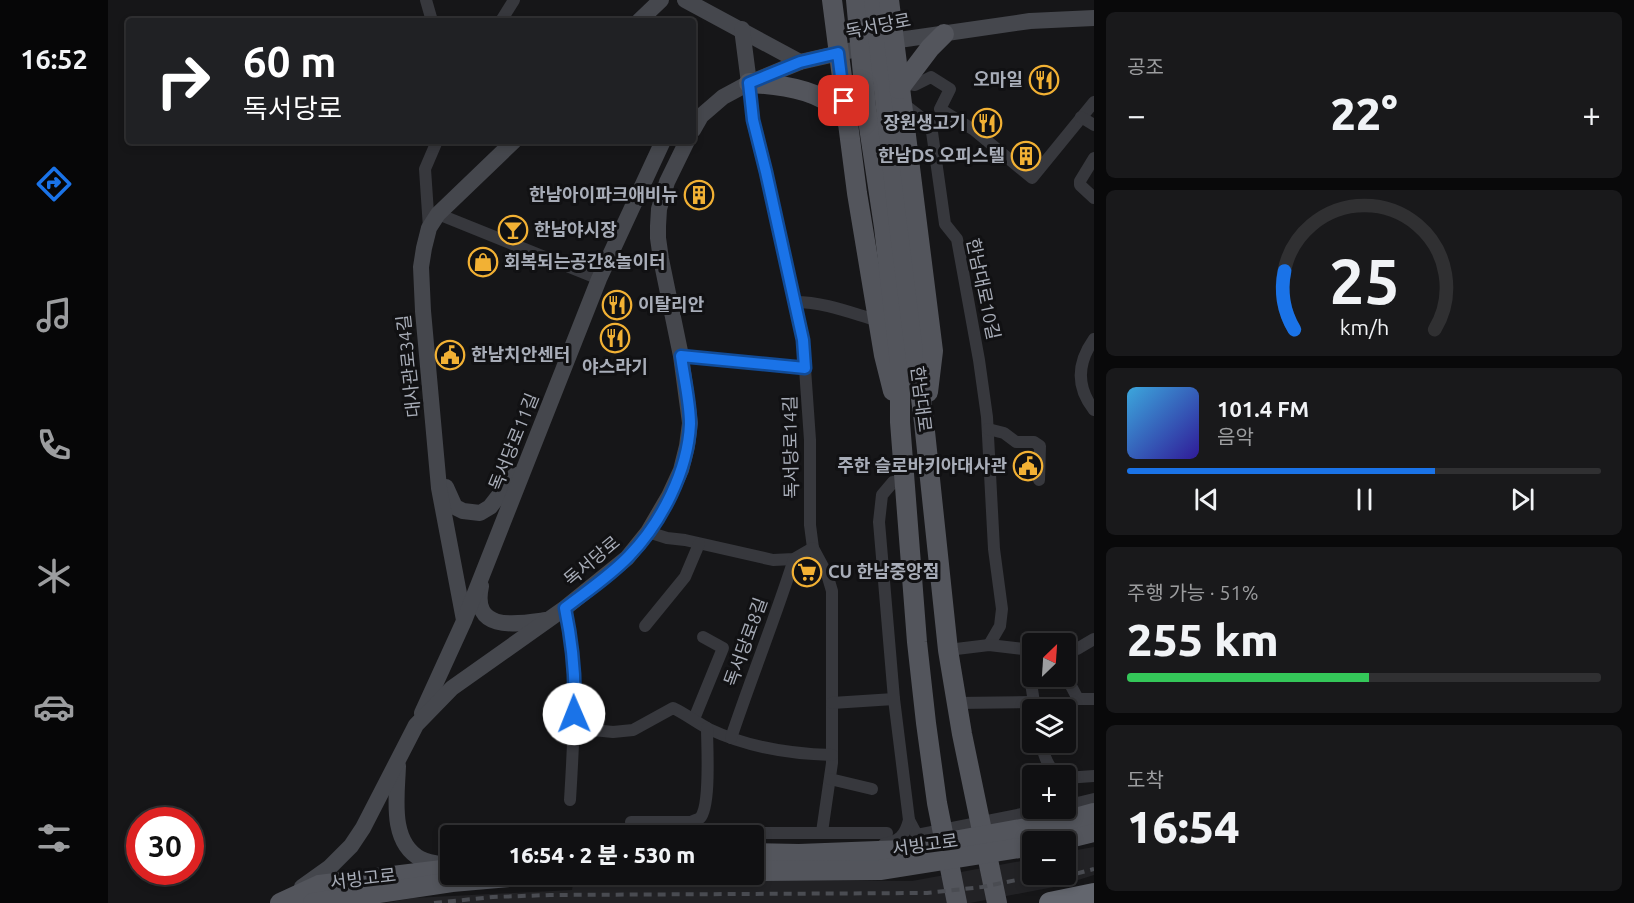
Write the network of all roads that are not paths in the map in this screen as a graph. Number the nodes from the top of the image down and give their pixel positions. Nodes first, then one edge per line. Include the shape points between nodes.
1 (426, 0) edge
2 (514, 0) edge
3 (661, 0) edge
4 (685, 0) edge
5 (832, 0) edge
6 (856, 0) edge
7 (874, 0) edge
8 (889, 0) edge
9 (431, 18) edge
10 (503, 18) edge
11 (642, 18) edge
12 (1094, 18) edge
13 (742, 29) junction
14 (944, 34) junction
15 (892, 41) junction
16 (838, 53) junction
17 (800, 62) junction
18 (749, 83) junction
19 (902, 91) junction
20 (1094, 102) edge
21 (1081, 117) junction
22 (847, 121) junction
23 (696, 122) edge
24 (1094, 125) edge
25 (436, 144) edge
26 (511, 144) edge
27 (662, 144) edge
28 (686, 144) edge
29 (1094, 158) edge
30 (1094, 198) edge
31 (434, 221) junction
32 (892, 226) junction
33 (599, 279) junction
34 (795, 302) junction
35 (879, 321) junction
36 (1094, 339) edge
37 (681, 356) junction
38 (805, 368) junction
39 (1094, 410) edge
40 (900, 422) junction
41 (924, 422) junction
42 (988, 429) junction
43 (438, 460) junction
44 (526, 460) junction
45 (1039, 480) dead end
46 (899, 481) junction
47 (648, 532) junction
48 (699, 543) junction
49 (813, 548) junction
50 (794, 559) junction
51 (483, 573) junction
52 (565, 608) junction
53 (465, 617) junction
54 (549, 619) junction
55 (645, 626) dead end
56 (703, 637) dead end
57 (1094, 639) edge
58 (989, 645) junction
59 (1022, 649) edge
60 (948, 650) junction
61 (1076, 650) edge
62 (1072, 687) edge
63 (894, 699) junction
64 (1094, 699) edge
65 (832, 703) junction
66 (957, 703) junction
67 (1022, 706) edge
68 (694, 719) junction
69 (416, 725) junction
70 (574, 728) junction
71 (707, 728) junction
72 (731, 738) junction
73 (832, 755) junction
74 (399, 762) junction
75 (1094, 776) edge
76 (1076, 777) edge
77 (830, 779) junction
78 (872, 789) dead end
79 (1094, 799) edge
80 (570, 800) dead end
81 (1076, 803) edge
82 (1094, 813) edge
83 (1022, 814) edge
84 (909, 820) junction
85 (631, 822) dead end
86 (822, 832) junction
87 (887, 832) dead end
88 (1094, 832) edge
89 (764, 833) edge
90 (1076, 836) edge
91 (1022, 848) edge
92 (764, 854) edge
93 (799, 854) junction
94 (440, 864) edge
95 (440, 868) edge
96 (764, 871) edge
97 (440, 884) edge
98 (1094, 894) edge
99 (279, 903) edge
100 (313, 903) edge
101 (957, 903) edge
102 (997, 903) edge
103 (1050, 903) edge

1 - 9 street
2 - 10 street
3 - 11 main road
4 - 13 main road
5 - 16 main road
6 - 32 main road, 한남대로 via 866,107
7 - 32 main road, 한남대로
8 - 15 main road
12 - 14 main road, 독서당로 via 1030,21
13 - 17 main road
13 - 18 main road
14 - 15 main road, 독서당로
14 - 19 main road
15 - 16 main road, 독서당로
15 - 19 main road
16 - 17 main road, 독서당로
16 - 22 main road
17 - 18 main road, 독서당로
18 - 22 main road via 800,90 834,106
18 - 23 main road, 독서당로 via 723,97
18 - 34 street, 독서당로14길 via 753,120
19 - 21 street via 931,77 950,89 940,109 974,130 1032,178
19 - 41 main road via 933,351
19 - 42 street, 한남대로10길 via 931,125 945,224 957,239
20 - 21 street
21 - 24 street
22 - 35 main road
25 - 31 street via 425,169
26 - 31 main road
27 - 33 main road, 독서당로11길
28 - 37 main road, 독서당로 via 665,188 658,232
29 - 30 street via 1080,181
31 - 33 street
31 - 43 main road, 대사관로34길 via 421,267
32 - 40 main road, 한남대로
32 - 41 main road, 한남대로
33 - 44 main road, 독서당로11길 via 547,416
34 - 35 street via 813,302
34 - 38 street, 독서당로14길
35 - 40 main road
36 - 39 street via 1080,373 1085,399
37 - 38 street
37 - 47 main road, 독서당로 via 690,423 687,446 681,470
38 - 49 street, 독서당로14길
40 - 46 main road, 한남대로
41 - 60 main road, 한남대로
42 - 45 street via 1004,433 1016,442 1040,446
42 - 58 street, 한남대로10길 via 994,549 1002,609 1000,626
43 - 44 main road via 455,507 480,513 490,507
43 - 53 main road, 대사관로34길
44 - 51 main road, 독서당로11길
46 - 63 street via 882,495 879,522
46 - 101 main road, 한남대로 via 937,803
47 - 48 street
47 - 52 main road, 독서당로 via 627,558
48 - 50 street via 773,560
48 - 55 street via 685,577
49 - 50 street
49 - 65 street, 독서당로14길 via 832,591
50 - 72 street, 독서당로8길
51 - 53 main road, 독서당로11길
51 - 54 main road via 480,602 488,617 505,625
52 - 54 main road, 독서당로
52 - 70 street via 575,701
53 - 54 main road via 495,629
53 - 69 main road, 독서당로11길
54 - 69 main road, 독서당로 via 452,688
56 - 68 street via 723,648
57 - 61 street
58 - 59 street
58 - 60 street
60 - 66 main road, 한남대로
62 - 64 street via 1078,699
63 - 65 street
63 - 84 street
65 - 73 street, 독서당로14길
66 - 67 street
66 - 102 main road, 한남대로
68 - 70 street via 673,708 633,730
68 - 71 street
69 - 74 main road, 독서당로
70 - 80 street
71 - 72 street
71 - 85 street via 707,787 699,819
72 - 73 street via 776,749
73 - 77 street, 독서당로14길
74 - 94 main road via 396,812 401,837 420,859
74 - 99 main road, 독서당로 via 363,828 340,859
75 - 76 street
77 - 78 street
77 - 86 street, 독서당로14길
79 - 81 street
82 - 93 main road, 서빙고로 via 904,850
83 - 84 street via 918,835
84 - 93 street via 904,834 893,842
86 - 87 street
86 - 89 street
88 - 90 main road
91 - 96 main road, 서빙고로 via 880,870
92 - 93 main road, 서빙고로
95 - 99 main road, 서빙고로 via 319,885
97 - 100 main road, 서빙고로
98 - 103 highway

